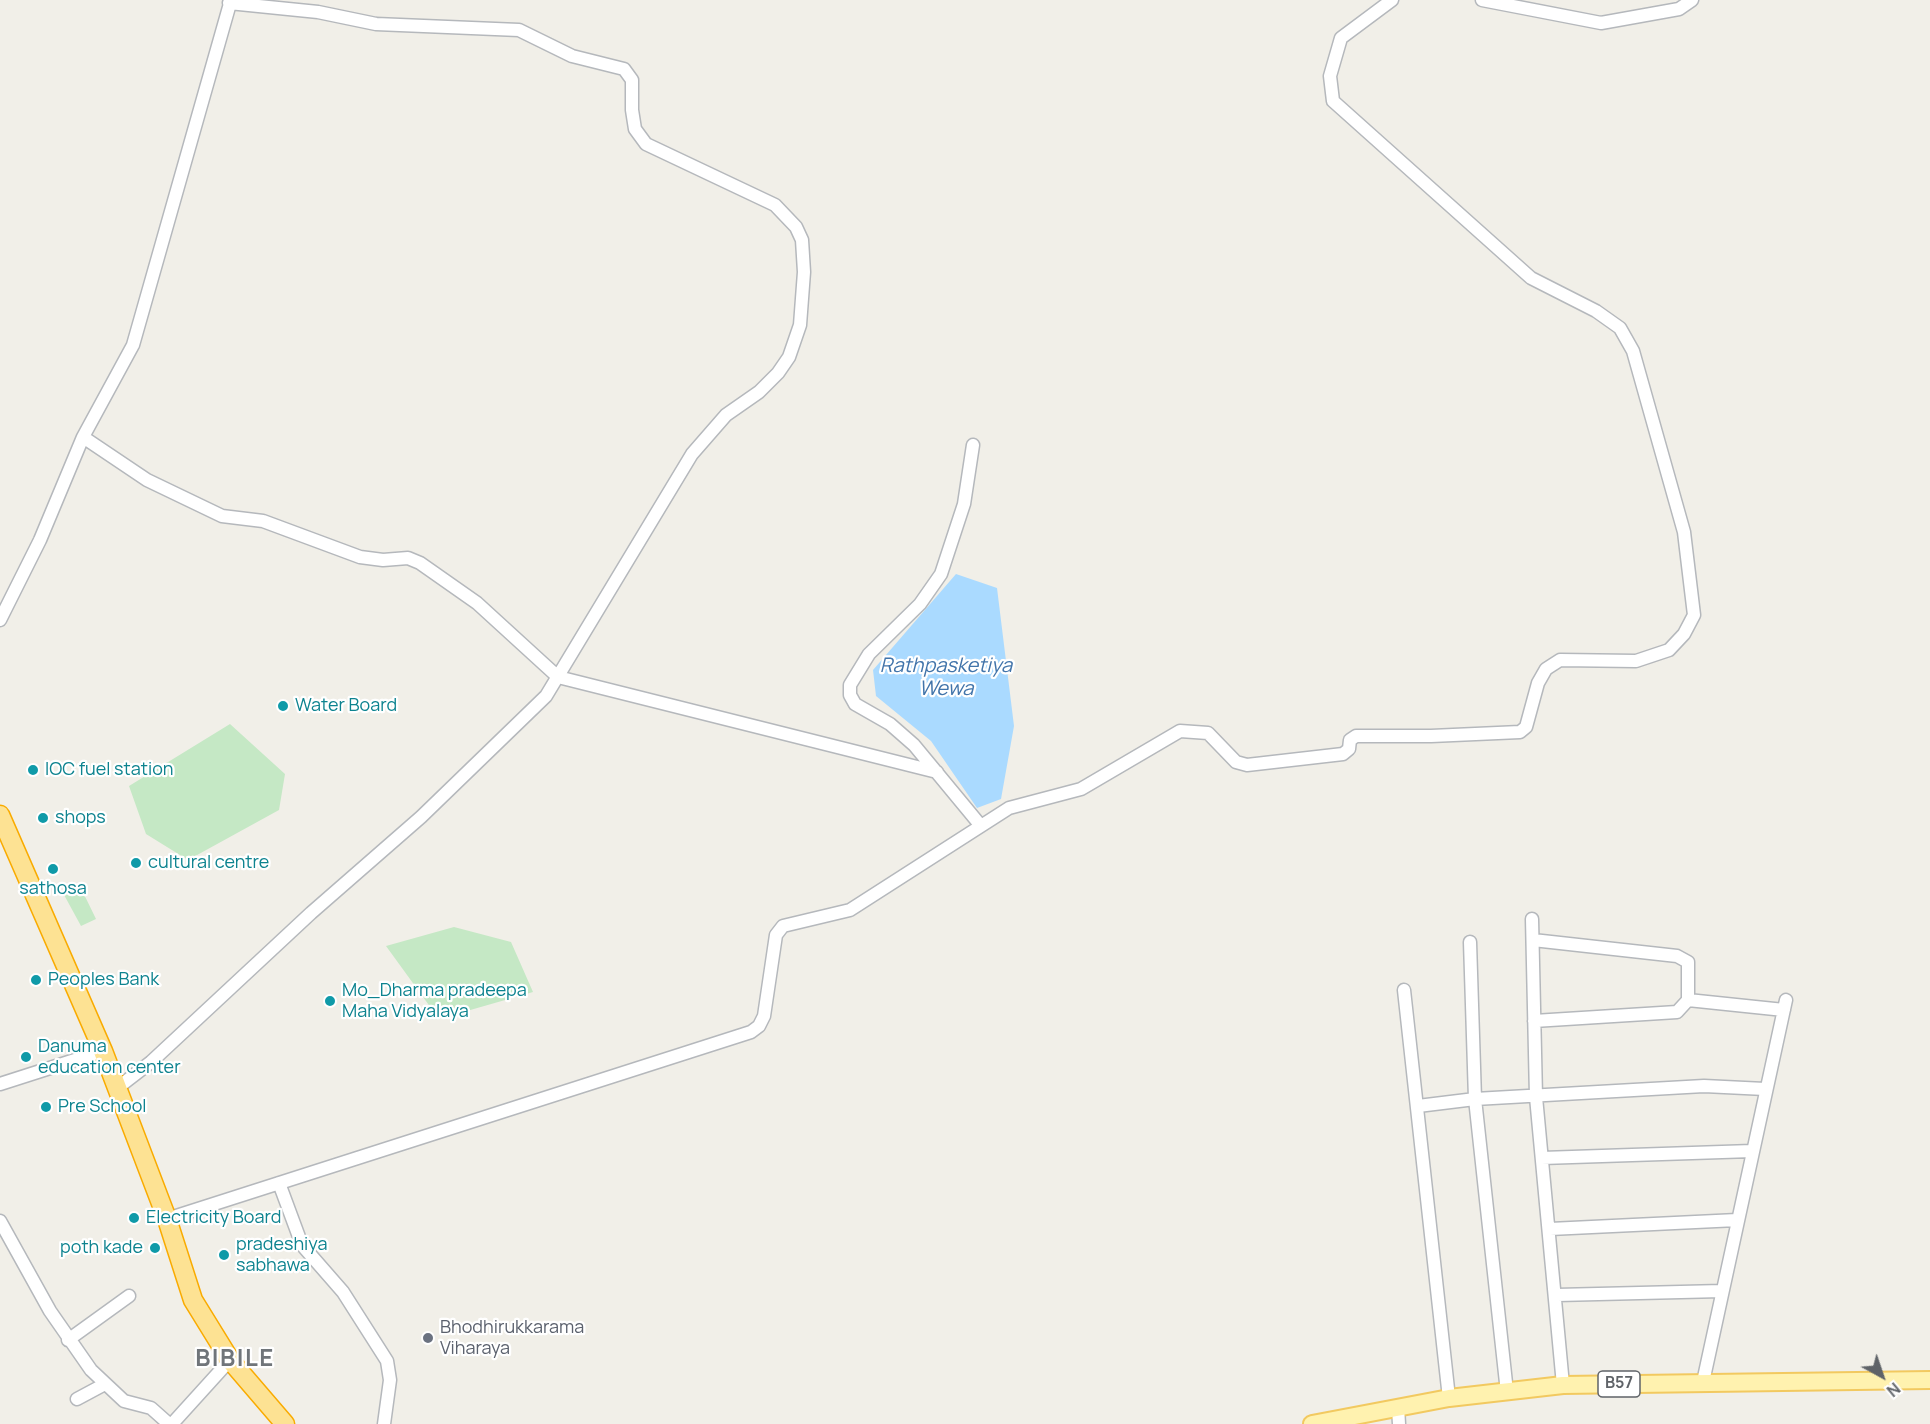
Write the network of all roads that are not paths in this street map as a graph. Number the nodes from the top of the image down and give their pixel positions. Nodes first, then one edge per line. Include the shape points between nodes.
1 (1392, 0) edge
2 (1482, 0) edge
3 (1692, 0) edge
4 (230, 2) edge
5 (83, 437) junction
6 (973, 445) dead end
7 (0, 620) edge
8 (560, 677) junction
9 (937, 772) junction
10 (0, 815) edge
11 (981, 826) junction
12 (1532, 919) dead end
13 (1533, 940) junction
14 (1470, 942) dead end
15 (1404, 990) dead end
16 (1688, 1000) junction
17 (1534, 1021) junction
18 (103, 1051) junction
19 (0, 1084) edge
20 (116, 1089) junction
21 (1765, 1089) junction
22 (1536, 1097) junction
23 (1475, 1099) junction
24 (1418, 1106) junction
25 (1752, 1151) junction
26 (1542, 1158) junction
27 (279, 1183) junction
28 (167, 1219) junction
29 (1737, 1220) junction
30 (0, 1221) edge
31 (1550, 1229) junction
32 (1722, 1291) junction
33 (1557, 1295) junction
34 (129, 1296) dead end
35 (68, 1340) junction
36 (230, 1360) junction
37 (1930, 1380) edge
38 (1702, 1382) junction
39 (105, 1384) junction
40 (1563, 1385) junction
41 (1507, 1392) junction
42 (1449, 1398) junction
43 (77, 1399) dead end
44 (1399, 1415) edge
45 (171, 1424) edge
46 (285, 1424) edge
47 (384, 1424) edge
48 (1312, 1424) edge

1 - 11 street via 1341,39 1330,76 1333,101 1531,278 1596,311 1620,328 1633,351 1684,532 1694,615 1669,650 1636,662 1560,660 1546,669 1526,727 1520,732 1356,736 1342,754 1247,765 1236,762 1208,734 1180,731 1082,789 1009,808
2 - 3 street via 1601,23 1679,9
4 - 5 street via 133,345
4 - 8 street via 318,12 376,24 519,30 572,56 624,69 632,80 635,129 646,144 775,205 796,227 802,240 804,272 800,325 789,357 778,373 726,416 692,454
5 - 7 street via 40,540
5 - 8 street via 147,480 222,516 263,521 360,557 408,558 420,563 477,603
6 - 9 street via 964,504 941,574 920,604 869,654 850,685 855,704 890,724
8 - 9 street
8 - 20 street via 546,696 421,818 311,913 151,1062
9 - 11 street
10 - 18 highway
11 - 27 street via 850,910 783,926 776,935 764,1016 751,1032
12 - 13 street
13 - 16 street via 1677,956 1688,962
13 - 17 street
14 - 23 street
15 - 24 street
16 - 17 street via 1677,1012 1660,1015
16 - 21 street via 1785,1005
17 - 22 street
18 - 19 street
18 - 20 highway
20 - 28 highway
21 - 22 street via 1704,1086
21 - 25 street
22 - 23 street
22 - 26 street
23 - 24 street
23 - 41 street
24 - 42 street
25 - 26 street
25 - 29 street
26 - 31 street
27 - 28 street
27 - 47 street via 302,1245 343,1292 387,1361 390,1380
28 - 36 highway via 193,1300
29 - 31 street
29 - 32 street
30 - 35 street
31 - 33 street
32 - 33 street
32 - 38 street
33 - 40 street
34 - 35 street
35 - 39 street
36 - 45 street
36 - 46 highway
37 - 38 main road, B57
38 - 40 main road, B57
39 - 43 street
39 - 45 street via 124,1401 151,1408
40 - 41 main road, B57
41 - 42 main road, B57
42 - 44 main road, B57
44 - 48 main road, B57

